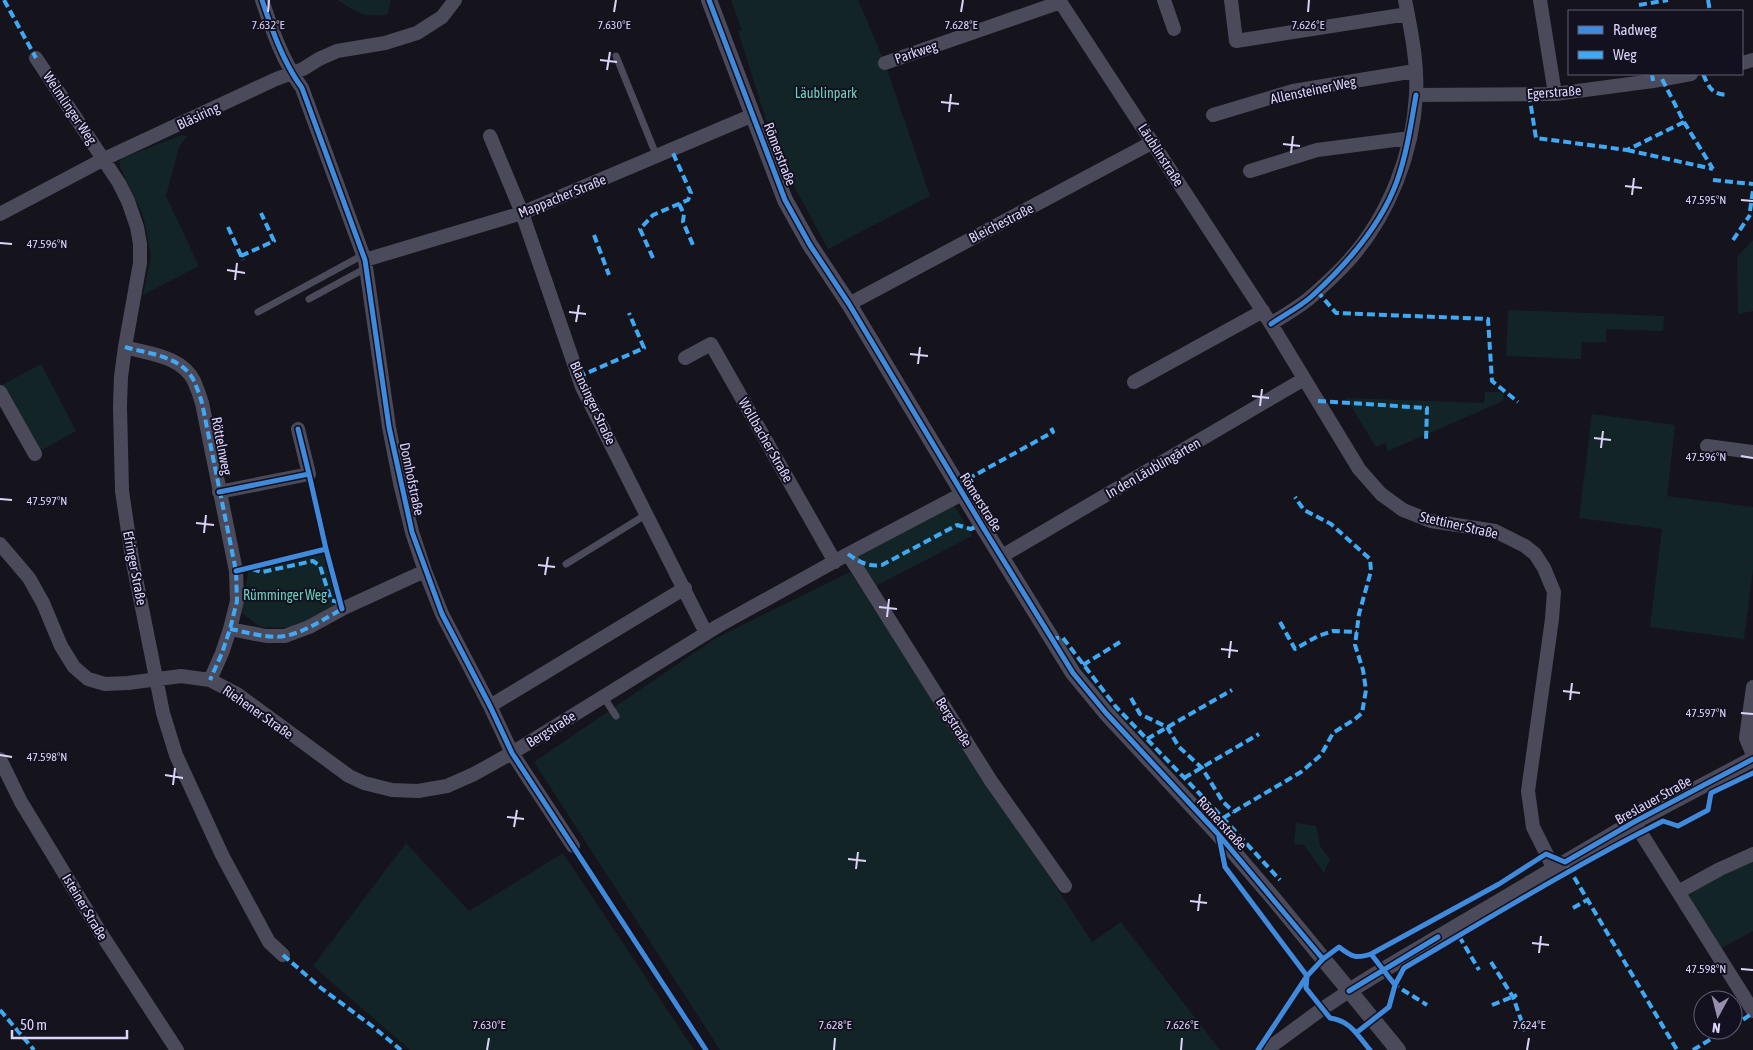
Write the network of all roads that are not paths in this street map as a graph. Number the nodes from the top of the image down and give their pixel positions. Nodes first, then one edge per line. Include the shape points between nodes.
1 (262, 0) edge
2 (455, 0) edge
3 (709, 0) edge
4 (1164, 0) edge
5 (1231, 0) edge
6 (1405, 0) edge
7 (1540, 0) edge
8 (1060, 1) edge
9 (1408, 14) junction
10 (1174, 29) dead end
11 (616, 56) dead end
12 (36, 58) dead end
13 (885, 63) dead end
14 (1415, 71) junction
15 (292, 74) junction
16 (1686, 75) edge
17 (1555, 94) junction
18 (1416, 95) junction
19 (753, 115) junction
20 (1213, 116) dead end
21 (490, 136) dead end
22 (1410, 138) junction
23 (1153, 142) junction
24 (657, 157) junction
25 (104, 159) junction
26 (1250, 172) dead end
27 (522, 213) junction
28 (0, 214) edge
29 (364, 261) junction
30 (309, 299) dead end
31 (849, 304) junction
32 (1263, 311) junction
33 (258, 312) dead end
34 (1271, 324) junction
35 (125, 347) junction
36 (685, 358) dead end
37 (1304, 379) junction
38 (1134, 382) dead end
39 (0, 392) edge
40 (298, 429) dead end
41 (1707, 446) dead end
42 (1753, 452) edge
43 (35, 454) dead end
44 (219, 492) junction
45 (962, 494) junction
46 (647, 514) junction
47 (0, 544) edge
48 (848, 554) junction
49 (1002, 556) junction
50 (835, 562) junction
51 (566, 564) dead end
52 (425, 571) junction
53 (684, 588) junction
54 (230, 629) junction
55 (706, 633) junction
56 (157, 678) junction
57 (210, 680) junction
58 (1753, 687) edge
59 (603, 696) junction
60 (490, 706) junction
61 (616, 716) dead end
62 (512, 753) junction
63 (1753, 755) edge
64 (1753, 758) edge
65 (0, 759) edge
66 (1634, 822) junction
67 (573, 846) dead end
68 (1753, 854) edge
69 (1554, 869) junction
70 (1065, 886) dead end
71 (1678, 892) junction
72 (283, 955) dead end
73 (1350, 991) junction
74 (1753, 1010) edge
75 (177, 1050) edge
76 (1266, 1050) edge
77 (1398, 1050) edge

1 - 15 street
2 - 15 street, Bläsiring via 442,17 417,33 385,43 337,51
3 - 19 street, Römerstraße
4 - 10 street
5 - 9 street via 1236,41
6 - 9 street
7 - 17 street
8 - 13 street, Parkweg
8 - 23 street, Läublinstraße
9 - 14 street
11 - 24 lane
12 - 25 street, Welmlinger Weg
14 - 18 street
14 - 20 street, Allensteiner Weg via 1293,91
15 - 25 street, Bläsiring
15 - 29 street, Domhofstraße via 302,88
16 - 17 street, Egerstraße
17 - 18 street, Egerstraße
18 - 22 street
19 - 24 street, Mappacher Straße
19 - 31 street, Römerstraße via 785,200
21 - 27 street, Blansinger Straße
22 - 26 street via 1316,150
22 - 34 street via 1397,181 1379,219 1351,258 1311,297
23 - 31 street, Bleichestraße
23 - 32 street, Läublinstraße
24 - 27 street, Mappacher Straße
25 - 28 street, Bläsiring
25 - 35 street, Efringer Straße via 128,201 140,244 140,263
27 - 29 street, Mappacher Straße
27 - 46 street, Blansinger Straße via 582,387
29 - 30 lane
29 - 33 lane
29 - 52 street, Domhofstraße via 398,474
31 - 45 street, Römerstraße
32 - 34 street, Läublinstraße
32 - 38 street
34 - 37 street, Stettiner Straße
35 - 44 street, Röttelnweg via 170,359 181,365 193,379 202,404
35 - 56 street, Efringer Straße via 120,406 122,491
36 - 50 street, Wollbacher Straße via 711,344
37 - 49 street, In den Läublingärten
37 - 69 street, Stettiner Straße via 1359,469 1381,494 1403,510 1431,522 1495,531 1525,546 1544,568 1554,592 1528,791 1533,827
39 - 43 street
40 - 44 street via 309,474
41 - 42 street
44 - 54 street, Röttelnweg via 236,571 236,601
45 - 48 street, Bergstraße
45 - 49 street, Römerstraße
46 - 51 lane
46 - 53 street, Blansinger Straße
47 - 56 street, Riehener Straße via 30,578 61,646 74,667 88,679 105,684 128,684
48 - 50 street, Bergstraße
48 - 70 street, Bergstraße via 991,781
49 - 73 street, Römerstraße via 1073,673 1219,834
50 - 55 street, Bergstraße
52 - 54 street via 285,636
52 - 60 street, Domhofstraße via 442,614
53 - 55 street, Blansinger Straße
53 - 60 street
54 - 57 street, Röttelnweg
55 - 59 street, Bergstraße
56 - 57 street, Riehener Straße via 181,676
56 - 72 street, Efringer Straße via 163,713 176,755 202,813 269,942
57 - 62 street, Riehener Straße via 237,694 338,770 364,783 392,790 418,791 446,786
58 - 63 street via 1746,738
59 - 61 lane
59 - 62 street, Bergstraße
60 - 62 street, Domhofstraße
62 - 67 street, Domhofstraße
64 - 66 street, Breslauer Straße
65 - 75 street, Isteiner Straße via 21,802 60,867
66 - 69 street, Breslauer Straße
66 - 71 street
68 - 71 street
69 - 73 street, Breslauer Straße
71 - 74 street
73 - 76 street, Breslauer Straße
73 - 77 street, Römerstraße

